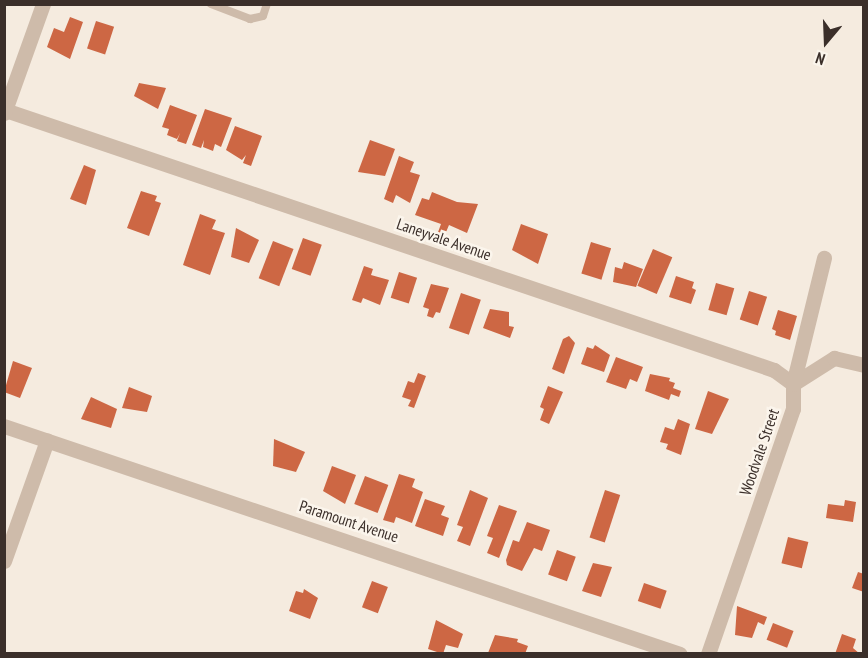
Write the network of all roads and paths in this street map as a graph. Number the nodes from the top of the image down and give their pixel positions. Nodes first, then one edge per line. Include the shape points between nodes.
1 (43, 4) edge
2 (211, 4) edge
3 (267, 4) edge
4 (5, 111) edge
5 (824, 258) dead end
6 (864, 365) edge
7 (793, 384) junction
8 (4, 426) edge
9 (47, 440) junction
10 (4, 561) edge
11 (680, 654) edge
12 (708, 654) edge

1 - 4 street
2 - 3 lane via 250,19 263,16
4 - 7 street, Laneyvale Avenue via 774,370
5 - 7 street, Woodvale Street
6 - 7 street via 834,358
7 - 12 street, Woodvale Street via 793,409
8 - 9 street, Paramount Avenue
9 - 10 street
9 - 11 street, Paramount Avenue

